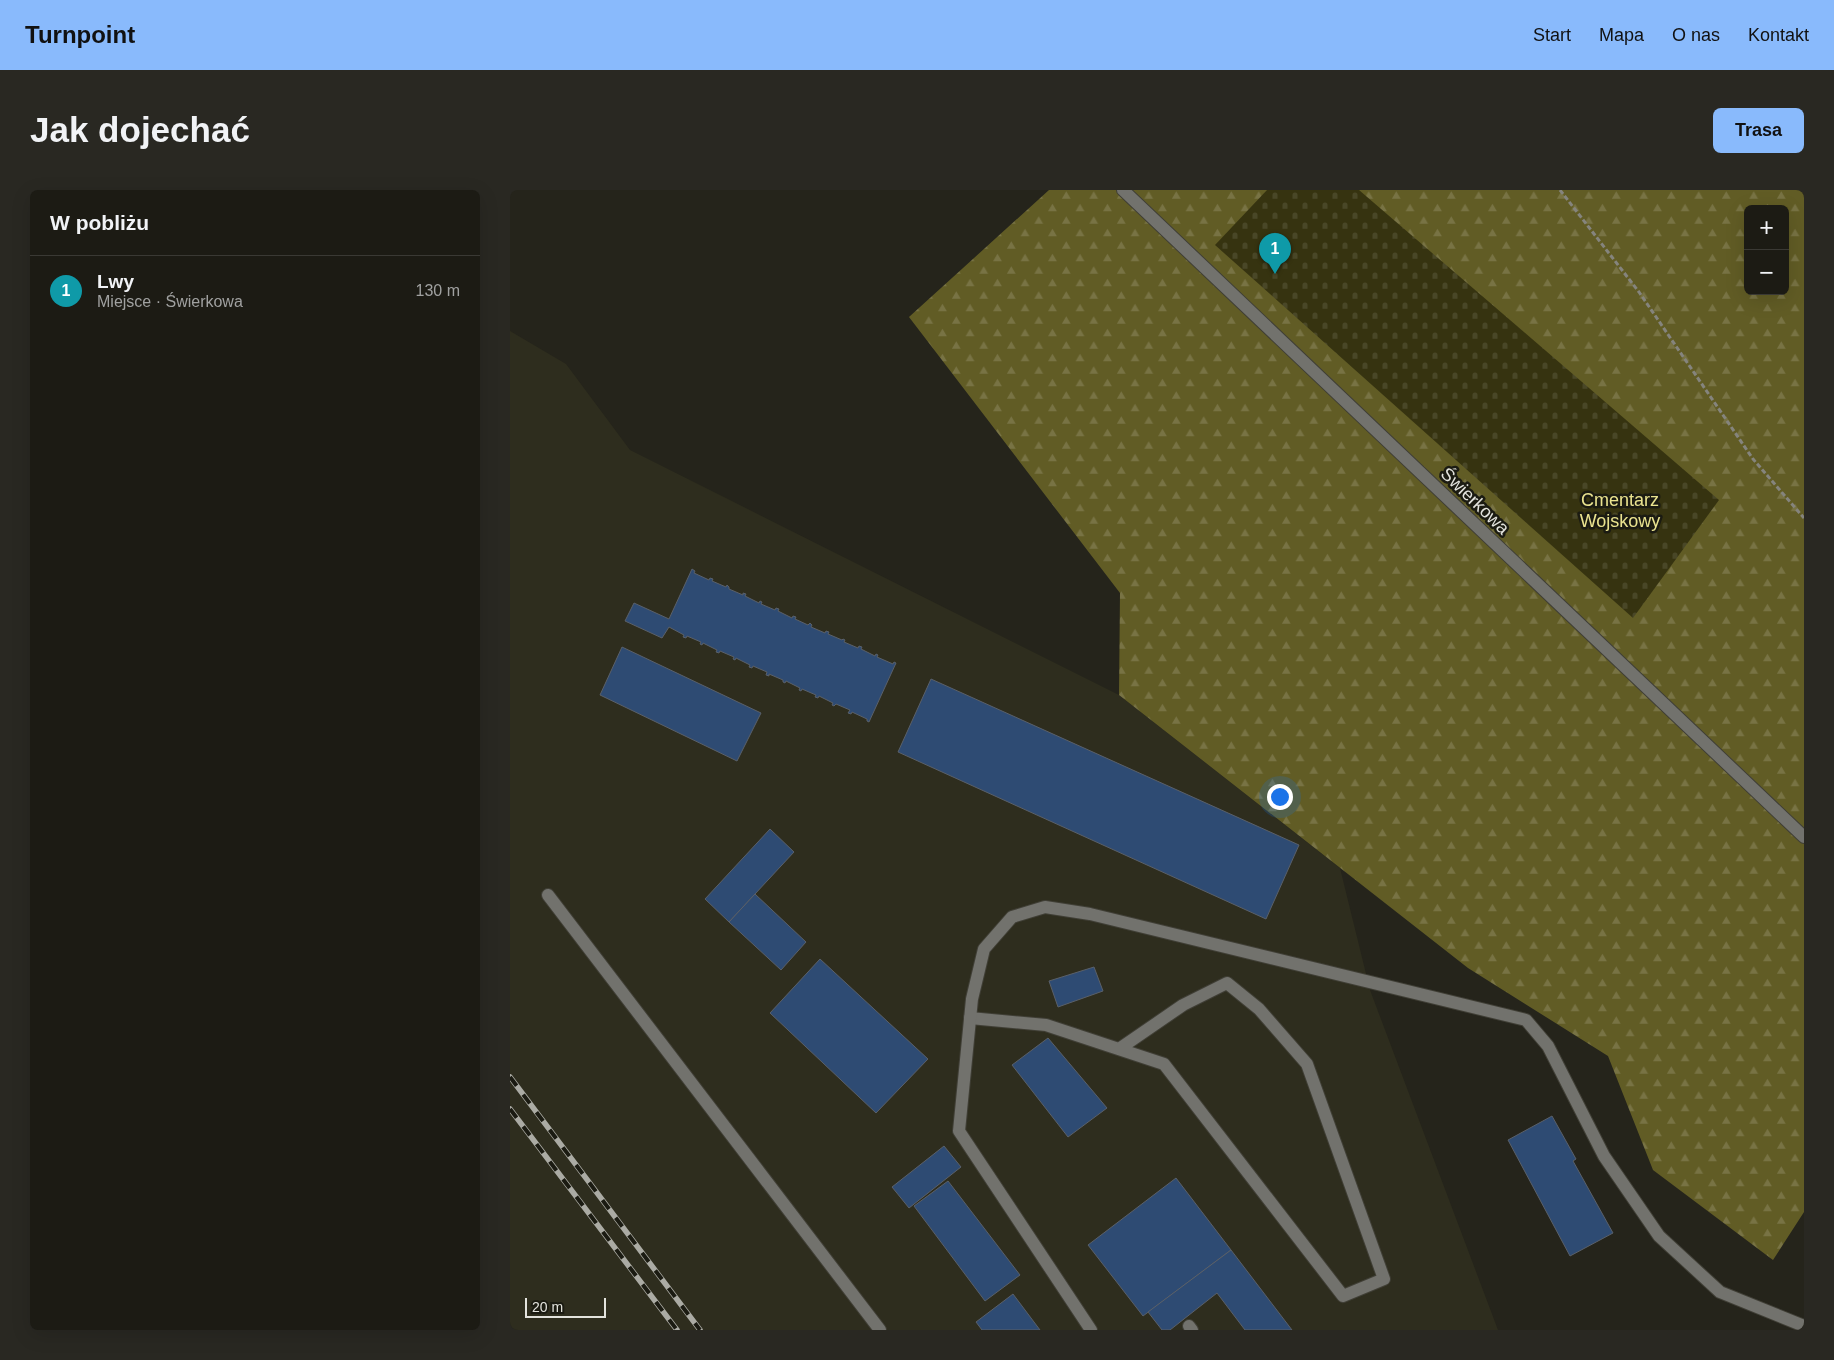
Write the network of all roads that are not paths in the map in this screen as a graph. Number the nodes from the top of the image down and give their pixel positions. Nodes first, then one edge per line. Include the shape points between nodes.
1 (1123, 190) edge
2 (1804, 837) edge
3 (548, 896) dead end
4 (970, 1018) junction
5 (1119, 1049) junction
6 (1804, 1326) edge
7 (880, 1330) edge
8 (1091, 1330) edge

1 - 2 street, Świerkowa
3 - 7 street
4 - 5 street via 1046,1025
4 - 6 street via 984,949 1012,917 1045,907 1090,914 1526,1020 1548,1046 1604,1156 1659,1236 1720,1292
4 - 8 street via 959,1131
5 - 5 street via 1164,1064 1343,1296 1384,1279 1307,1064 1259,1009 1227,983 1183,1005

